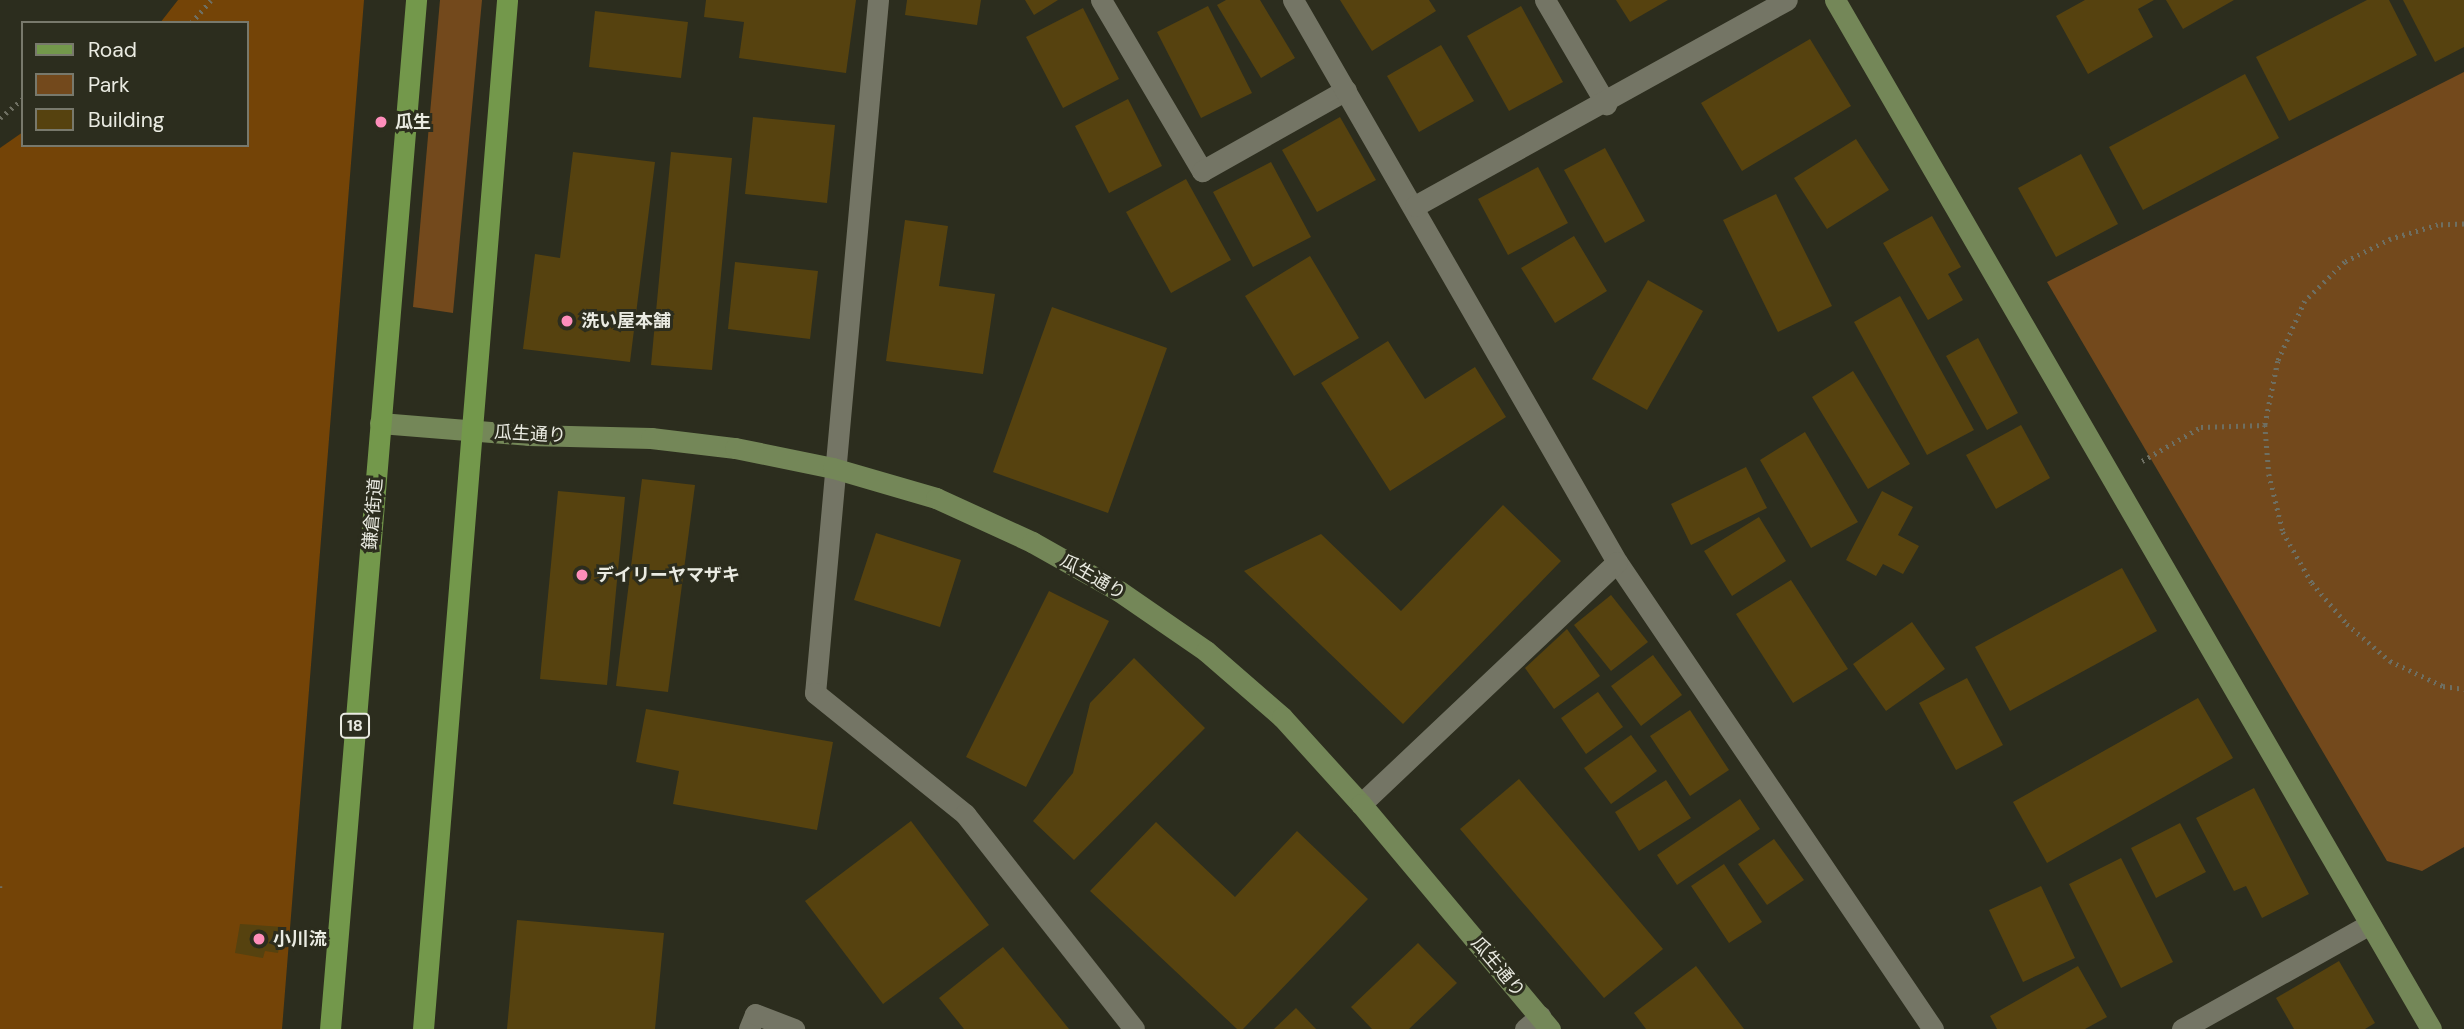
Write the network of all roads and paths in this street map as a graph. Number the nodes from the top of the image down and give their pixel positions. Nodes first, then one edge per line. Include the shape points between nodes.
1 (211, 0) edge
2 (416, 0) edge
3 (507, 0) edge
4 (878, 0) edge
5 (1101, 0) edge
6 (1293, 0) edge
7 (1545, 0) edge
8 (1787, 0) edge
9 (1835, 0) edge
10 (193, 21) edge
11 (1346, 90) junction
12 (21, 101) edge
13 (1606, 104) junction
14 (0, 118) edge
15 (1415, 206) junction
16 (2464, 224) edge
17 (380, 423) junction
18 (2265, 425) junction
19 (471, 431) junction
20 (2140, 462) dead end
21 (833, 468) junction
22 (1618, 562) junction
23 (2464, 689) edge
24 (1361, 804) junction
25 (2370, 924) junction
26 (1538, 1025) edge
27 (330, 1029) edge
28 (424, 1029) edge
29 (750, 1029) edge
30 (794, 1029) edge
31 (1134, 1029) edge
32 (1933, 1029) edge
33 (2182, 1029) edge
34 (2431, 1029) edge

1 - 10 path
2 - 17 main road, 鎌倉街道 / 18
3 - 19 main road
4 - 21 street
5 - 11 street via 1202,171
6 - 11 street
7 - 13 street
8 - 13 street
9 - 25 street
11 - 15 street
12 - 14 path
13 - 15 street
15 - 22 street
16 - 18 path via 2438,225 2391,239 2345,262 2305,301 2278,361
17 - 19 street, 瓜生通り
17 - 27 main road, 鎌倉街道 / 18
18 - 20 path via 2201,427
18 - 23 path via 2269,474 2283,532 2312,583 2347,624 2390,662 2443,686
19 - 21 street, 瓜生通り via 651,438
19 - 28 main road
21 - 24 street, 瓜生通り via 936,498 1032,542 1119,591 1206,650 1272,709
21 - 31 street via 816,693 965,814
22 - 24 street
22 - 32 street
24 - 26 street, 瓜生通り
25 - 33 street
25 - 34 street
29 - 30 street via 755,1014

